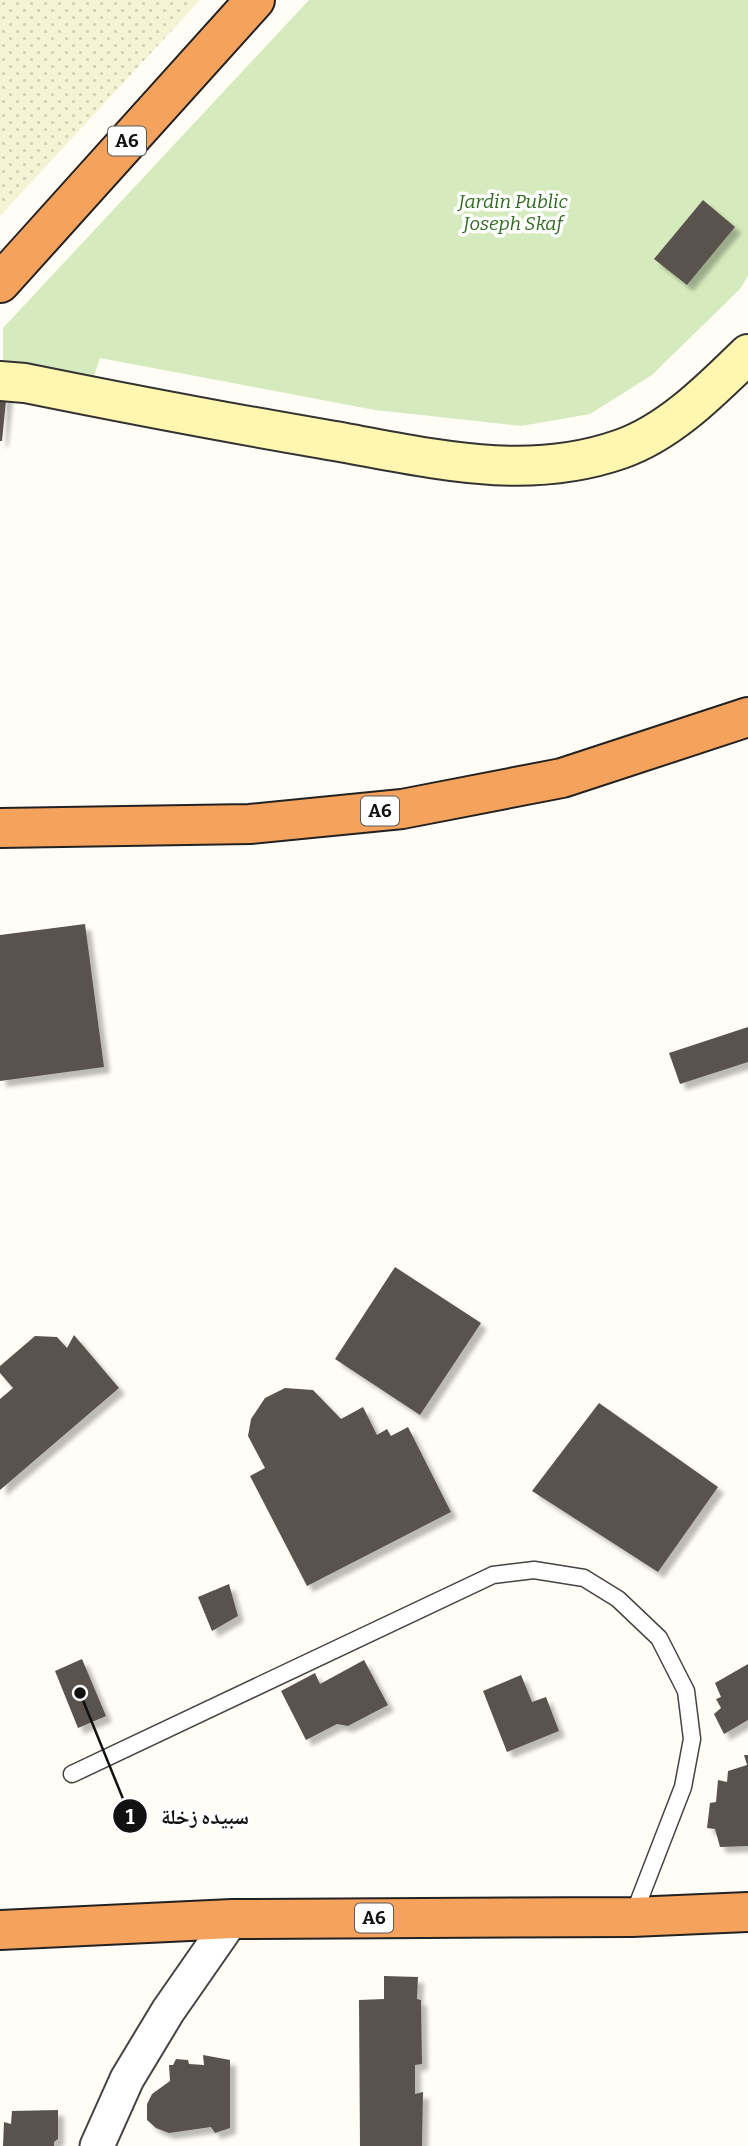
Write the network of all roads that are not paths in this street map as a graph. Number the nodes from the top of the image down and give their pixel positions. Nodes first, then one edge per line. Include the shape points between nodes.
1 (255, 0) edge
2 (0, 283) edge
3 (748, 354) edge
4 (0, 381) edge
5 (748, 717) edge
6 (0, 828) edge
7 (72, 1774) dead end
8 (748, 1912) edge
9 (632, 1917) junction
10 (232, 1919) junction
11 (0, 1930) edge
12 (97, 2146) edge

1 - 2 highway, A6
3 - 4 street via 702,398 625,448 539,467 491,467 446,460
5 - 6 highway, A6 via 562,778 402,809 250,824
7 - 9 lane via 493,1575 534,1570 584,1578 618,1599 659,1638 686,1691 692,1739 683,1787
8 - 9 highway, A6
9 - 10 highway, A6
10 - 11 highway, A6
10 - 12 street via 127,2079

